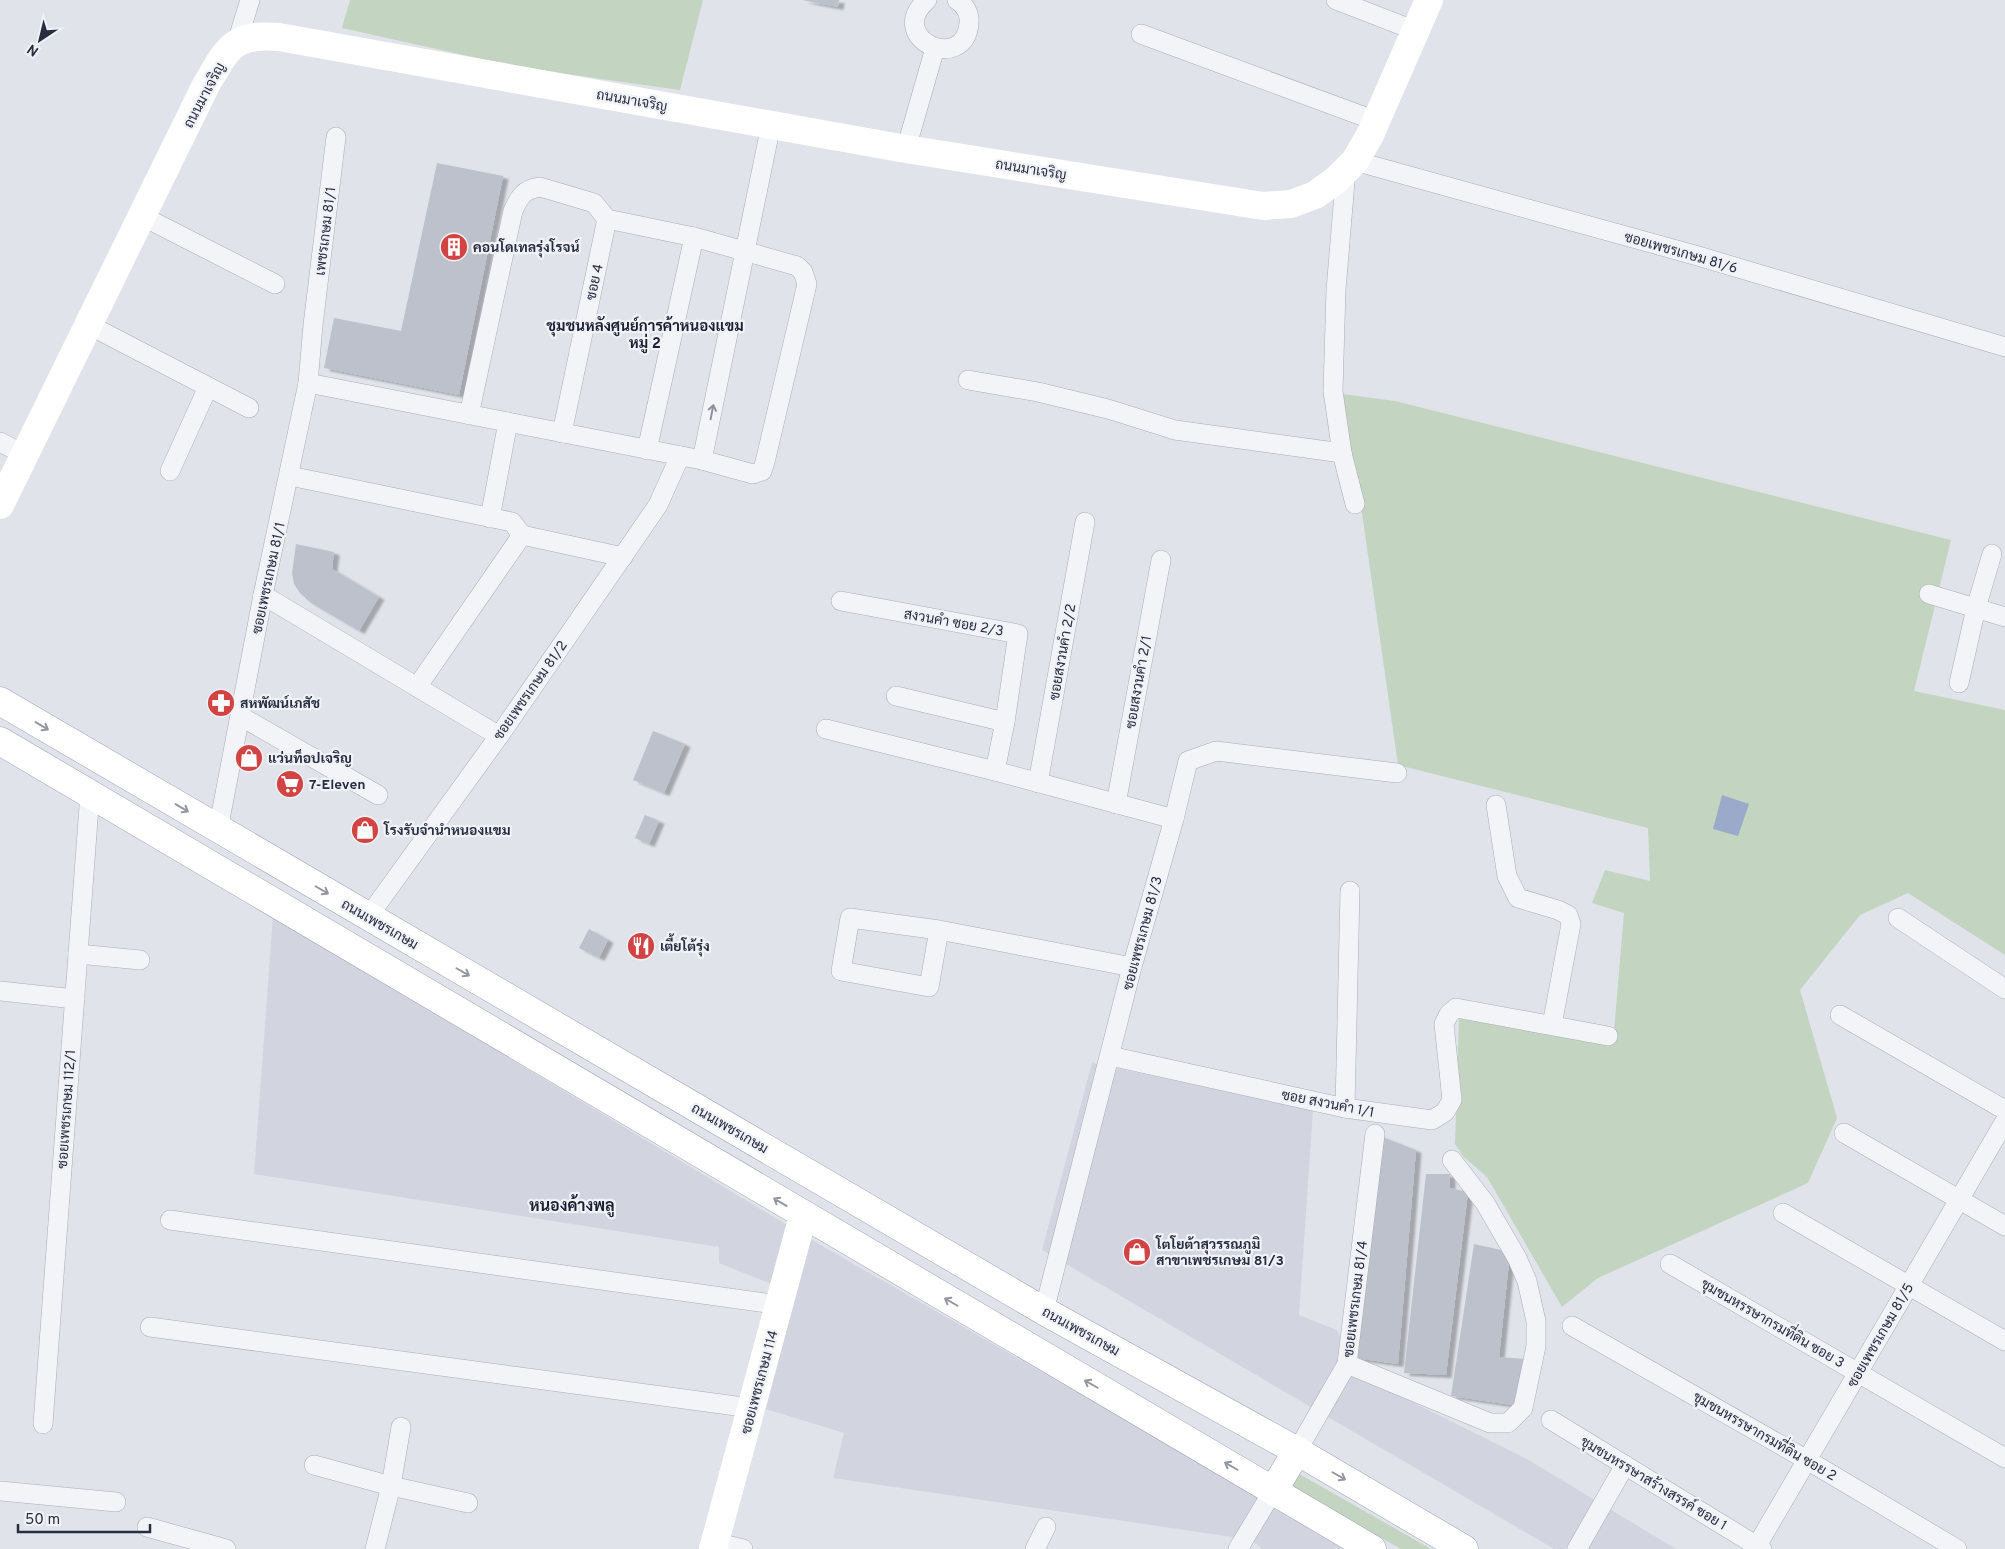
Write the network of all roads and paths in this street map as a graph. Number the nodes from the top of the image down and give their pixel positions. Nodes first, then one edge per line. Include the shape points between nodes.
1 (250, 0) edge
2 (927, 0) edge
3 (1336, 0) edge
4 (1429, 0) edge
5 (961, 1) edge
6 (1416, 31) junction
7 (1141, 34) dead end
8 (237, 42) junction
9 (935, 48) junction
10 (1376, 121) junction
11 (771, 125) junction
12 (336, 138) dead end
13 (906, 149) junction
14 (1350, 165) junction
15 (142, 216) junction
16 (608, 219) junction
17 (694, 237) junction
18 (745, 250) junction
19 (275, 284) dead end
20 (89, 325) junction
21 (312, 325) joint
22 (2005, 347) edge
23 (968, 380) dead end
24 (308, 383) junction
25 (208, 387) junction
26 (249, 408) dead end
27 (469, 414) junction
28 (508, 422) junction
29 (562, 433) junction
30 (0, 442) edge
31 (647, 450) junction
32 (1342, 453) junction
33 (25, 455) junction
34 (680, 456) junction
35 (702, 460) junction
36 (170, 471) dead end
37 (290, 476) junction
38 (1355, 504) dead end
39 (0, 505) edge
40 (490, 518) junction
41 (1085, 522) dead end
42 (522, 535) junction
43 (1992, 554) dead end
44 (623, 557) junction
45 (1160, 560) dead end
46 (1928, 594) dead end
47 (264, 595) junction
48 (841, 601) dead end
49 (1976, 608) junction
50 (2005, 617) edge
51 (1959, 683) dead end
52 (417, 687) junction
53 (896, 696) dead end
54 (0, 701) edge
55 (240, 716) junction
56 (1005, 722) junction
57 (826, 729) dead end
58 (498, 736) junction
59 (0, 741) edge
60 (995, 771) junction
61 (1397, 773) dead end
62 (1038, 782) junction
63 (90, 793) junction
64 (378, 795) dead end
65 (1116, 804) junction
66 (1496, 805) dead end
67 (1174, 819) junction
68 (218, 830) junction
69 (1350, 892) dead end
70 (368, 917) junction
71 (1898, 918) dead end
72 (939, 930) junction
73 (78, 954) junction
74 (140, 960) dead end
75 (1132, 967) junction
76 (2005, 989) edge
77 (0, 992) edge
78 (75, 999) junction
79 (1840, 1015) dead end
80 (1552, 1026) junction
81 (1608, 1036) dead end
82 (1110, 1056) junction
83 (1345, 1108) junction
84 (2005, 1110) edge
85 (2005, 1121) edge
86 (1844, 1133) dead end
87 (1375, 1134) dead end
88 (1452, 1160) dead end
89 (1959, 1200) junction
90 (1783, 1213) dead end
91 (804, 1216) junction
92 (170, 1220) dead end
93 (2005, 1226) edge
94 (1670, 1264) dead end
95 (1909, 1285) junction
96 (780, 1305) junction
97 (1044, 1311) junction
98 (1572, 1326) dead end
99 (150, 1327) dead end
100 (2005, 1341) edge
101 (1347, 1364) junction
102 (1859, 1372) junction
103 (752, 1408) junction
104 (1551, 1420) dead end
105 (43, 1424) dead end
106 (401, 1427) dead end
107 (1296, 1451) junction
108 (2005, 1458) edge
109 (1807, 1460) junction
110 (314, 1465) dead end
111 (1625, 1465) junction
112 (391, 1486) junction
113 (0, 1490) edge
114 (1273, 1491) junction
115 (116, 1502) dead end
116 (468, 1503) dead end
117 (147, 1527) dead end
118 (1046, 1527) dead end
119 (714, 1546) edge
120 (1758, 1548) edge
121 (226, 1549) edge
122 (375, 1549) edge
123 (743, 1549) edge
124 (1035, 1549) edge
125 (1238, 1549) edge
126 (1372, 1549) edge
127 (1464, 1549) edge
128 (1577, 1549) edge
129 (1957, 1549) edge

1 - 8 street
2 - 9 street via 915,21 920,38
3 - 6 street
4 - 6 main road, ถนนมาเจริญ
5 - 9 street via 969,19 965,36 952,47
6 - 10 main road, ถนนมาเจริญ
7 - 10 street
8 - 11 main road, ถนนมาเจริญ via 257,35 279,37
8 - 15 main road, ถนนมาเจริญ via 206,85
9 - 13 street
10 - 14 main road, ถนนมาเจริญ
11 - 13 main road, ถนนมาเจริญ
11 - 18 street
12 - 21 street, เพชรเกษม 81/1
13 - 14 main road, ถนนมาเจริญ via 1263,206 1291,204 1315,195
14 - 22 street, ซอยเพชรเกษม 81/6 via 1698,256
14 - 32 street via 1336,290 1333,391
15 - 19 street
15 - 20 main road, ถนนมาเจริญ
16 - 17 street
16 - 27 street via 594,203 540,187 523,192 513,211
16 - 29 street, ซอย 4
17 - 18 street
17 - 31 street
35 -> 18 street
18 - 35 street via 797,266 807,284 762,471 754,474
20 - 25 street
20 - 33 main road, ถนนมาเจริญ
21 - 24 street, ซอยเพชรเกษม 81/1
23 - 32 street via 1038,392 1175,430
24 - 27 street
24 - 37 street, ซอยเพชรเกษม 81/1
25 - 26 street
25 - 36 street
27 - 28 street
28 - 29 street
28 - 40 street
29 - 31 street
30 - 33 street
31 - 34 street
32 - 38 street
33 - 39 main road, ถนนมาเจริญ
34 - 35 street
34 - 44 street, ซอยเพชรเกษม 81/2 via 658,505
37 - 40 street
37 - 47 street, ซอยเพชรเกษม 81/1
40 - 42 street via 512,522
41 - 62 street, ซอยสงวนคำ 2/2
42 - 44 street
42 - 52 street
43 - 49 street
44 - 58 street, ซอยเพชรเกษม 81/2
45 - 65 street, ซอยสงวนคำ 2/1
46 - 49 street
47 - 52 street
47 - 55 street, ซอยเพชรเกษม 81/1
48 - 56 street, สงวนคำ ซอย 2/3 via 1018,634
49 - 50 street
49 - 51 street
52 - 58 street
53 - 56 street
54 -> 68 main road, ถนนเพชรเกษม
55 - 64 street
55 - 68 street, ซอยเพชรเกษม 81/1
56 - 60 street, สงวนคำ ซอย 2/3
57 - 60 street
58 - 70 street, ซอยเพชรเกษม 81/2
59 - 63 main road
60 - 62 street
61 - 67 street, ซอยเพชรเกษม 81/3 via 1216,751 1188,761
62 - 65 street
63 - 73 street, ซอยเพชรเกษม 112/1
91 -> 63 main road
65 - 67 street
66 - 80 street via 1507,876 1518,898 1558,910 1568,915 1571,924
67 - 75 street, ซอยเพชรเกษม 81/3
68 -> 70 main road, ถนนเพชรเกษม
69 - 83 street
70 -> 97 main road, ถนนเพชรเกษม
71 - 76 street
72 - 72 street via 929,987 841,971 850,918
72 - 75 street
73 - 74 street
73 - 78 street, ซอยเพชรเกษม 112/1
75 - 82 street, ซอยเพชรเกษม 81/3
77 - 78 street
78 - 105 street, ซอยเพชรเกษม 112/1
79 - 84 street
80 - 81 street
80 - 83 street, ซอย สงวนคำ 1/1 via 1456,1008 1444,1024 1452,1100 1445,1112 1432,1120
82 - 83 street, ซอย สงวนคำ 1/1
82 - 97 street, ซอยเพชรเกษม 81/3
85 - 89 street, ซอยเพชรเกษม 81/5
86 - 89 street
87 - 101 street, ซอยเพชรเกษม 81/4
88 - 101 street via 1485,1203 1527,1281 1536,1322 1536,1346 1523,1408 1508,1423 1490,1423
89 - 93 street
89 - 95 street, ซอยเพชรเกษม 81/5
90 - 95 street
91 - 96 main road, ซอยเพชรเกษม 114
114 -> 91 main road
92 - 96 street
94 - 102 street, ชุมชนหรรษากรมที่ดิน ซอย 3
95 - 100 street
95 - 102 street, ซอยเพชรเกษม 81/5
96 - 103 main road, ซอยเพชรเกษม 114
97 - 107 main road, ถนนเพชรเกษม
98 - 109 street, ชุมชนหรรษากรมที่ดิน ซอย 2
99 - 103 street
101 - 107 street, ซอยเพชรเกษม 81/4
102 - 108 street, ชุมชนหรรษากรมที่ดิน ซอย 3
102 - 109 street, ซอยเพชรเกษม 81/5
103 - 119 main road, ซอยเพชรเกษม 114
104 - 111 street, ชุมชนหรรษาสร้างสรรค์ ซอย 1
106 - 112 street
107 - 114 main road
107 -> 127 main road, ถนนเพชรเกษม
109 - 120 street, ซอยเพชรเกษม 81/5
109 - 129 street, ชุมชนหรรษากรมที่ดิน ซอย 2
110 - 112 street
111 - 120 street, ชุมชนหรรษาสร้างสรรค์ ซอย 1
111 - 128 street
112 - 116 street
112 - 122 street
113 - 115 street
114 - 125 street
114 - 126 main road
117 - 121 street
118 - 124 street
119 - 123 street

